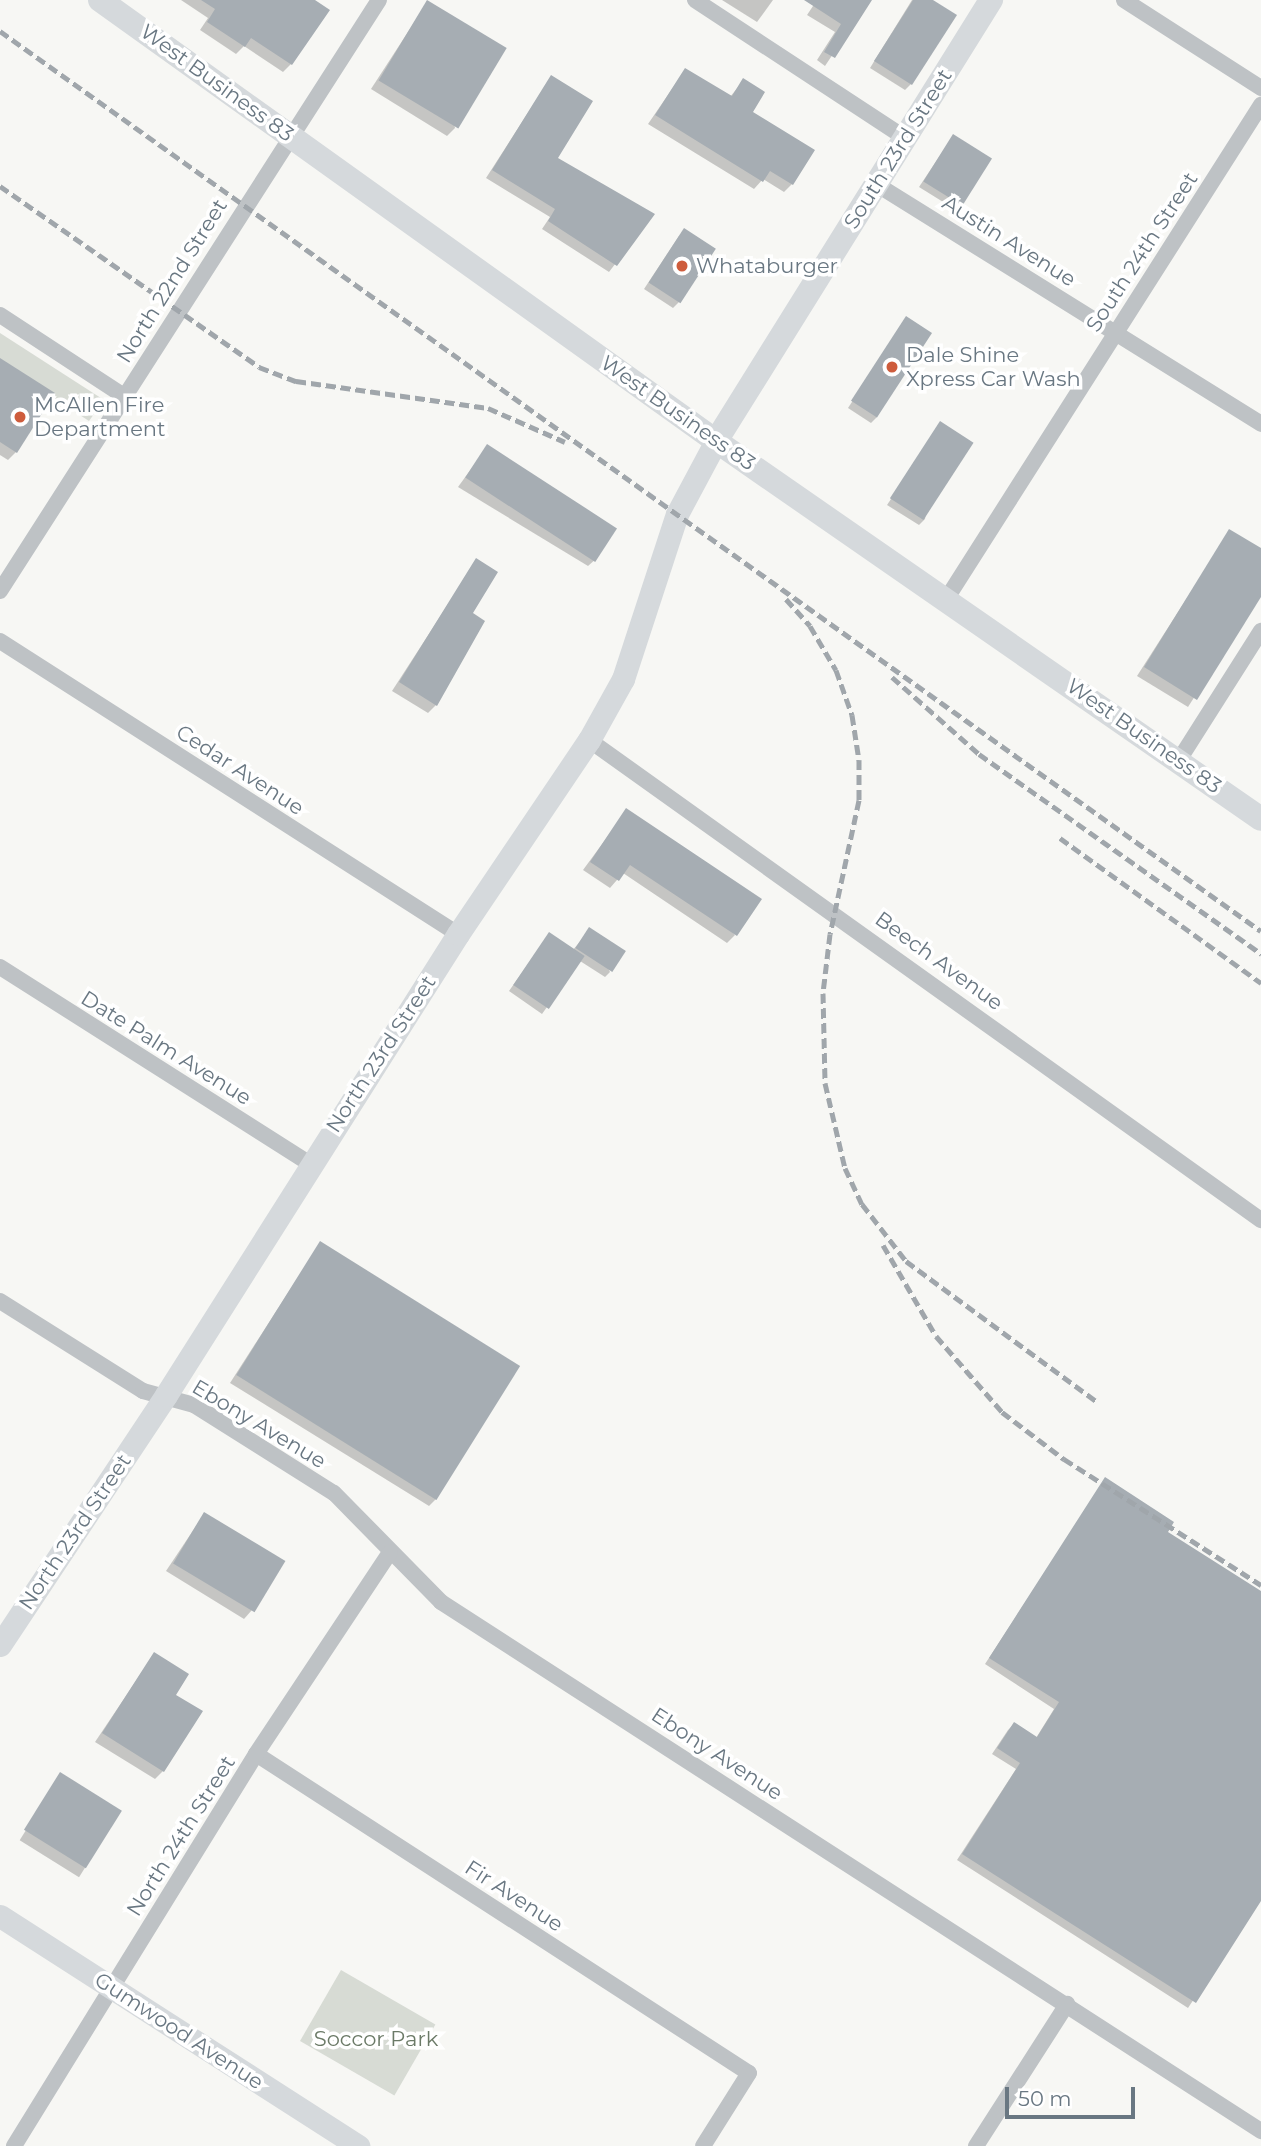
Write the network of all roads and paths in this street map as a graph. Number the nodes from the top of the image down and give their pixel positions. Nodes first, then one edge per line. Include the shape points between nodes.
1 (100, 0) edge
2 (379, 0) edge
3 (695, 0) edge
4 (991, 0) edge
5 (1124, 0) edge
6 (1261, 88) edge
7 (1261, 105) edge
8 (289, 135) junction
9 (905, 138) junction
10 (876, 184) junction
11 (0, 315) edge
12 (1116, 332) junction
13 (124, 396) junction
14 (1261, 424) edge
15 (716, 441) junction
16 (0, 591) edge
17 (947, 598) junction
18 (1261, 631) edge
19 (0, 640) edge
20 (589, 740) junction
21 (1179, 760) junction
22 (1261, 819) edge
23 (458, 934) junction
24 (0, 967) edge
25 (310, 1164) junction
26 (1261, 1220) edge
27 (0, 1301) edge
28 (166, 1395) junction
29 (390, 1552) junction
30 (3, 1633) edge
31 (256, 1754) junction
32 (0, 1916) edge
33 (111, 1987) junction
34 (1067, 2004) junction
35 (1261, 2133) edge
36 (345, 2143) edge
37 (14, 2146) edge
38 (703, 2146) edge
39 (976, 2146) edge
40 (1254, 2146) edge

1 - 8 main road, West Business 83
2 - 8 street, North 22nd Street
3 - 9 street
4 - 9 main road, South 23rd Street
5 - 6 street
7 - 12 street, South 24th Street
8 - 13 street, North 22nd Street
8 - 15 main road, West Business 83
9 - 10 main road, South 23rd Street
10 - 12 street, Austin Avenue
10 - 15 main road, South 23rd Street
11 - 13 street
12 - 14 street, Austin Avenue
12 - 17 street, South 24th Street
13 - 16 street, North 22nd Street
15 - 17 main road, West Business 83
15 - 20 main road, North 23rd Street via 677,514 623,679
17 - 21 main road, West Business 83
18 - 21 street
19 - 23 street, Cedar Avenue
20 - 23 main road, North 23rd Street
20 - 26 street, Beech Avenue
21 - 22 main road, West Business 83
23 - 25 main road, North 23rd Street
24 - 25 street, Date Palm Avenue
25 - 28 main road, North 23rd Street
27 - 28 street, Ebony Avenue via 143,1391
28 - 29 street, Ebony Avenue via 194,1405 334,1493
28 - 30 main road, North 23rd Street
29 - 31 street, North 24th Street
29 - 34 street, Ebony Avenue via 441,1602
31 - 33 street, North 24th Street
31 - 38 street, Fir Avenue via 749,2073
32 - 33 main road, Gumwood Avenue
33 - 36 main road, Gumwood Avenue
33 - 37 street, North 24th Street
34 - 35 street, Ebony Avenue
34 - 39 street
35 - 40 street

